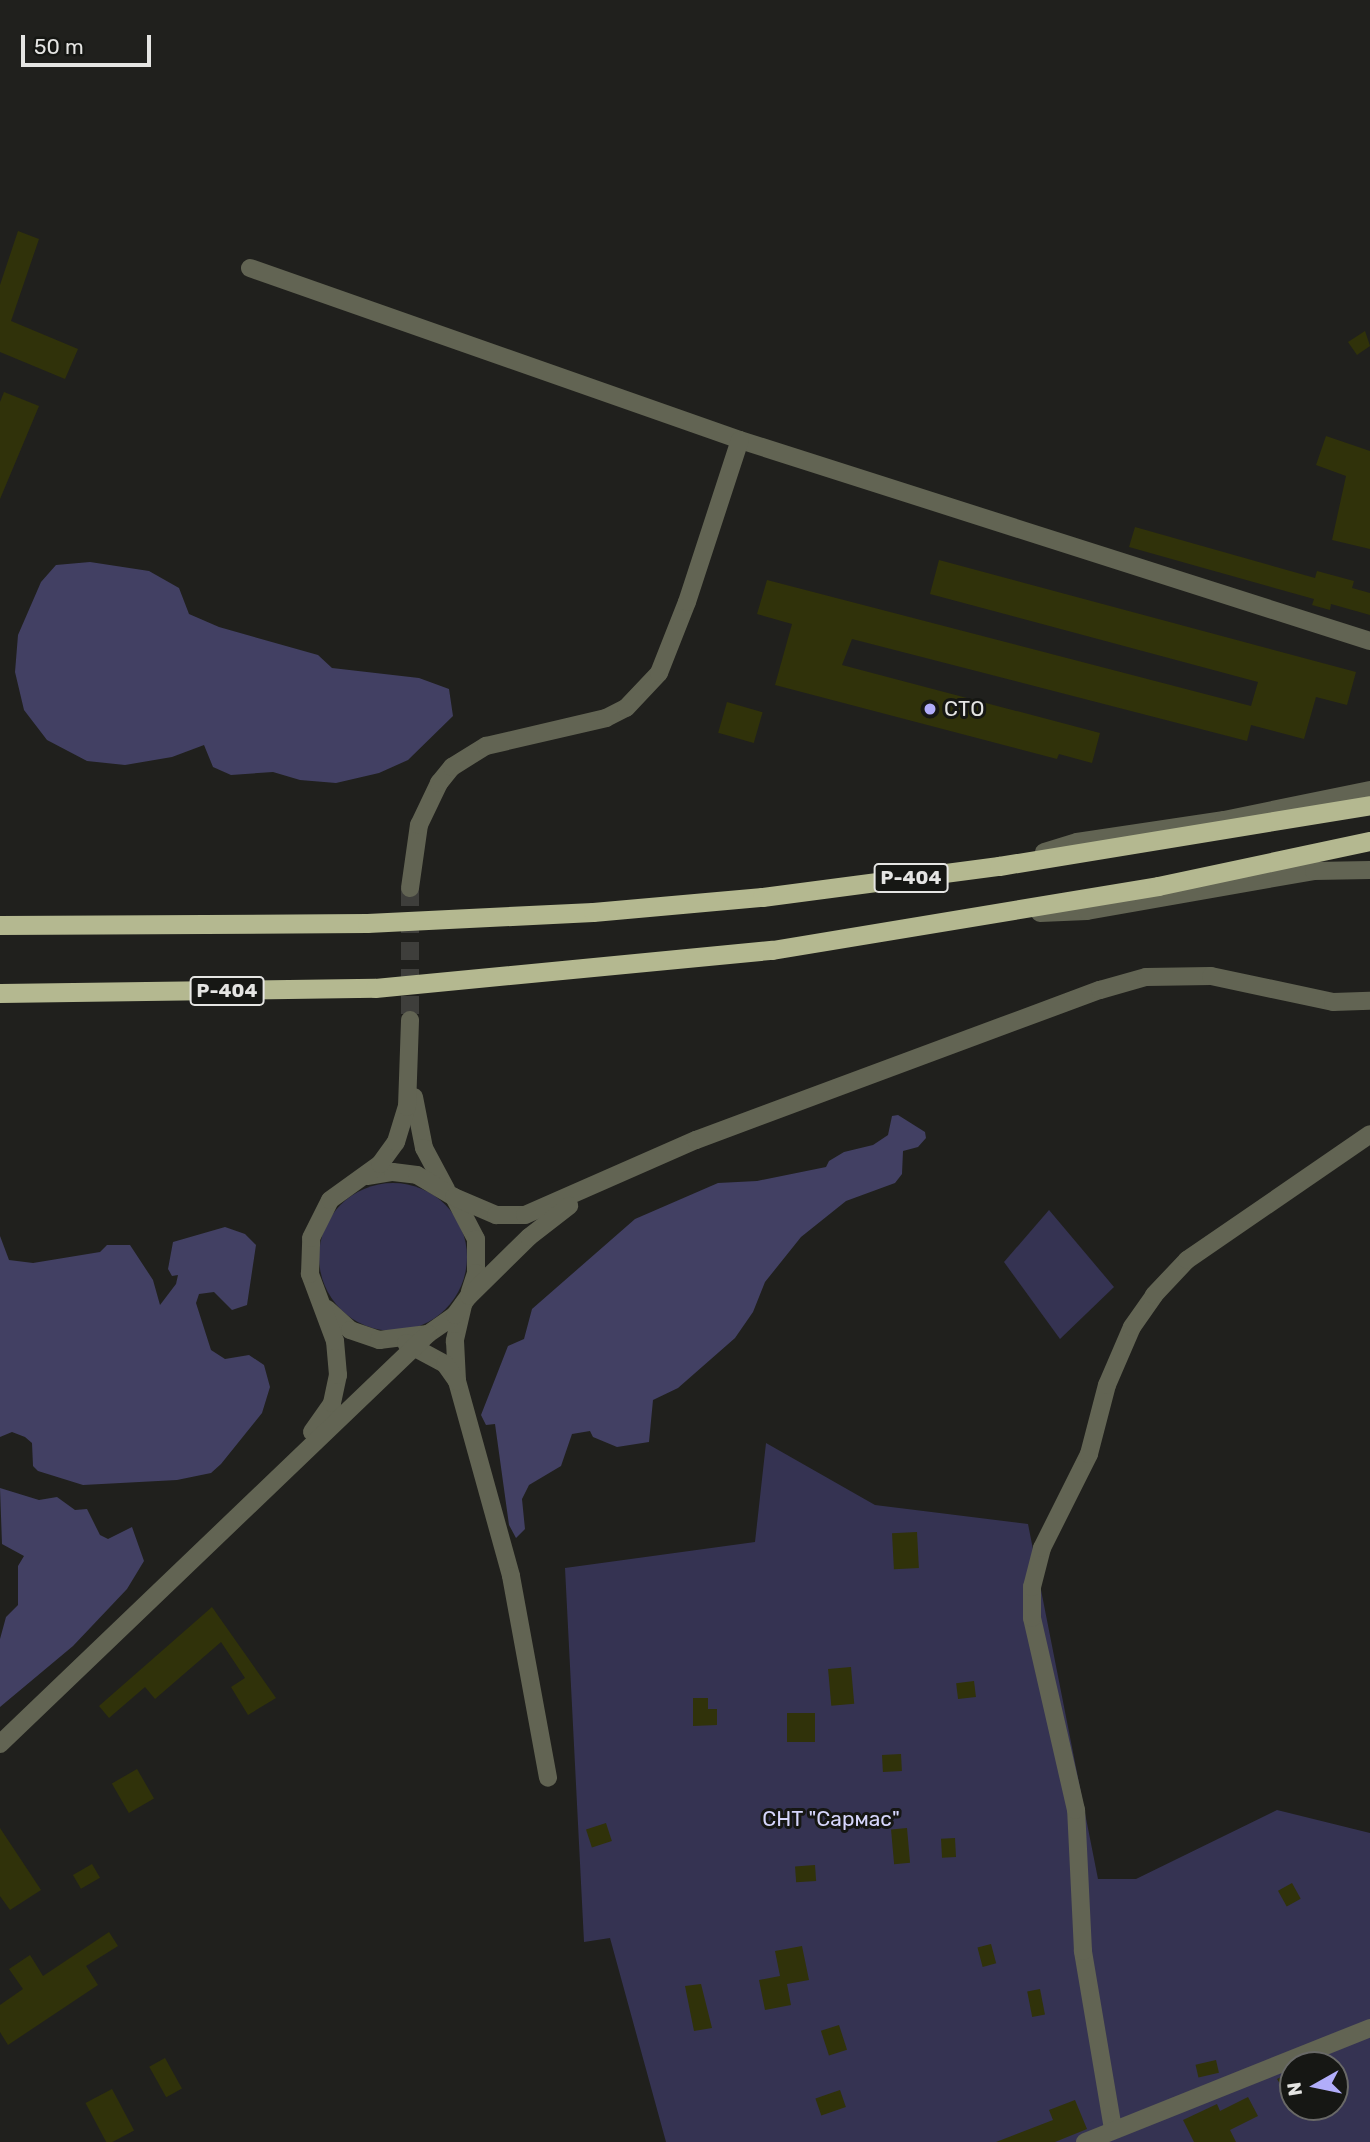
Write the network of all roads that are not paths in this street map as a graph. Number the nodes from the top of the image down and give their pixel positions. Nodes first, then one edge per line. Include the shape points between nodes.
1 (250, 268) dead end
2 (740, 440) junction
3 (1370, 641) edge
4 (1370, 790) edge
5 (1370, 805) edge
6 (1370, 841) edge
7 (999, 866) junction
8 (1370, 870) edge
9 (410, 888) tunnel mouth
10 (1005, 914) junction
11 (0, 925) edge
12 (0, 993) edge
13 (1366, 1002) edge
14 (410, 1020) tunnel mouth
15 (410, 1066) junction
16 (1370, 1134) edge
17 (606, 1182) junction
18 (350, 1184) junction
19 (451, 1195) junction
20 (316, 1291) junction
21 (466, 1300) junction
22 (422, 1340) junction
23 (457, 1381) junction
24 (257, 1496) junction
25 (0, 1744) edge
26 (548, 1778) dead end
27 (1370, 2028) edge
28 (1113, 2129) junction
29 (1085, 2142) edge

1 - 2 street
2 - 3 street
2 - 9 street via 659,673 626,708 606,718 486,746 453,767 439,783 419,825
4 - 7 street via 1224,820 1076,842
5 - 7 highway, Р-404
6 - 10 highway, Р-404
7 - 11 highway, Р-404 via 762,897 593,912 367,923
8 - 10 street via 1314,871 1087,911
10 - 12 highway, Р-404 via 772,950 453,983
13 - 17 street via 1333,1002 1211,976 1146,977 722,1130
14 - 15 street
15 - 18 street via 404,1126 396,1142 380,1164
15 - 19 street via 424,1147
16 - 28 street via 1187,1260 1154,1295 1132,1327 1107,1384 1089,1454 1042,1548 1032,1587 1032,1618 1076,1810 1083,1951
17 - 19 street via 515,1217 486,1213
17 - 21 street via 529,1237
18 - 19 street via 381,1173 404,1173
18 - 20 street via 330,1200 313,1231 309,1258
19 - 21 street via 476,1239 476,1273
20 - 22 street via 325,1307 351,1330 397,1341
20 - 24 street via 335,1341 336,1391 320,1422
21 - 22 street
21 - 23 street via 455,1341
22 - 23 street
22 - 24 street
23 - 26 street via 511,1576
24 - 25 street
27 - 28 street
28 - 29 street

